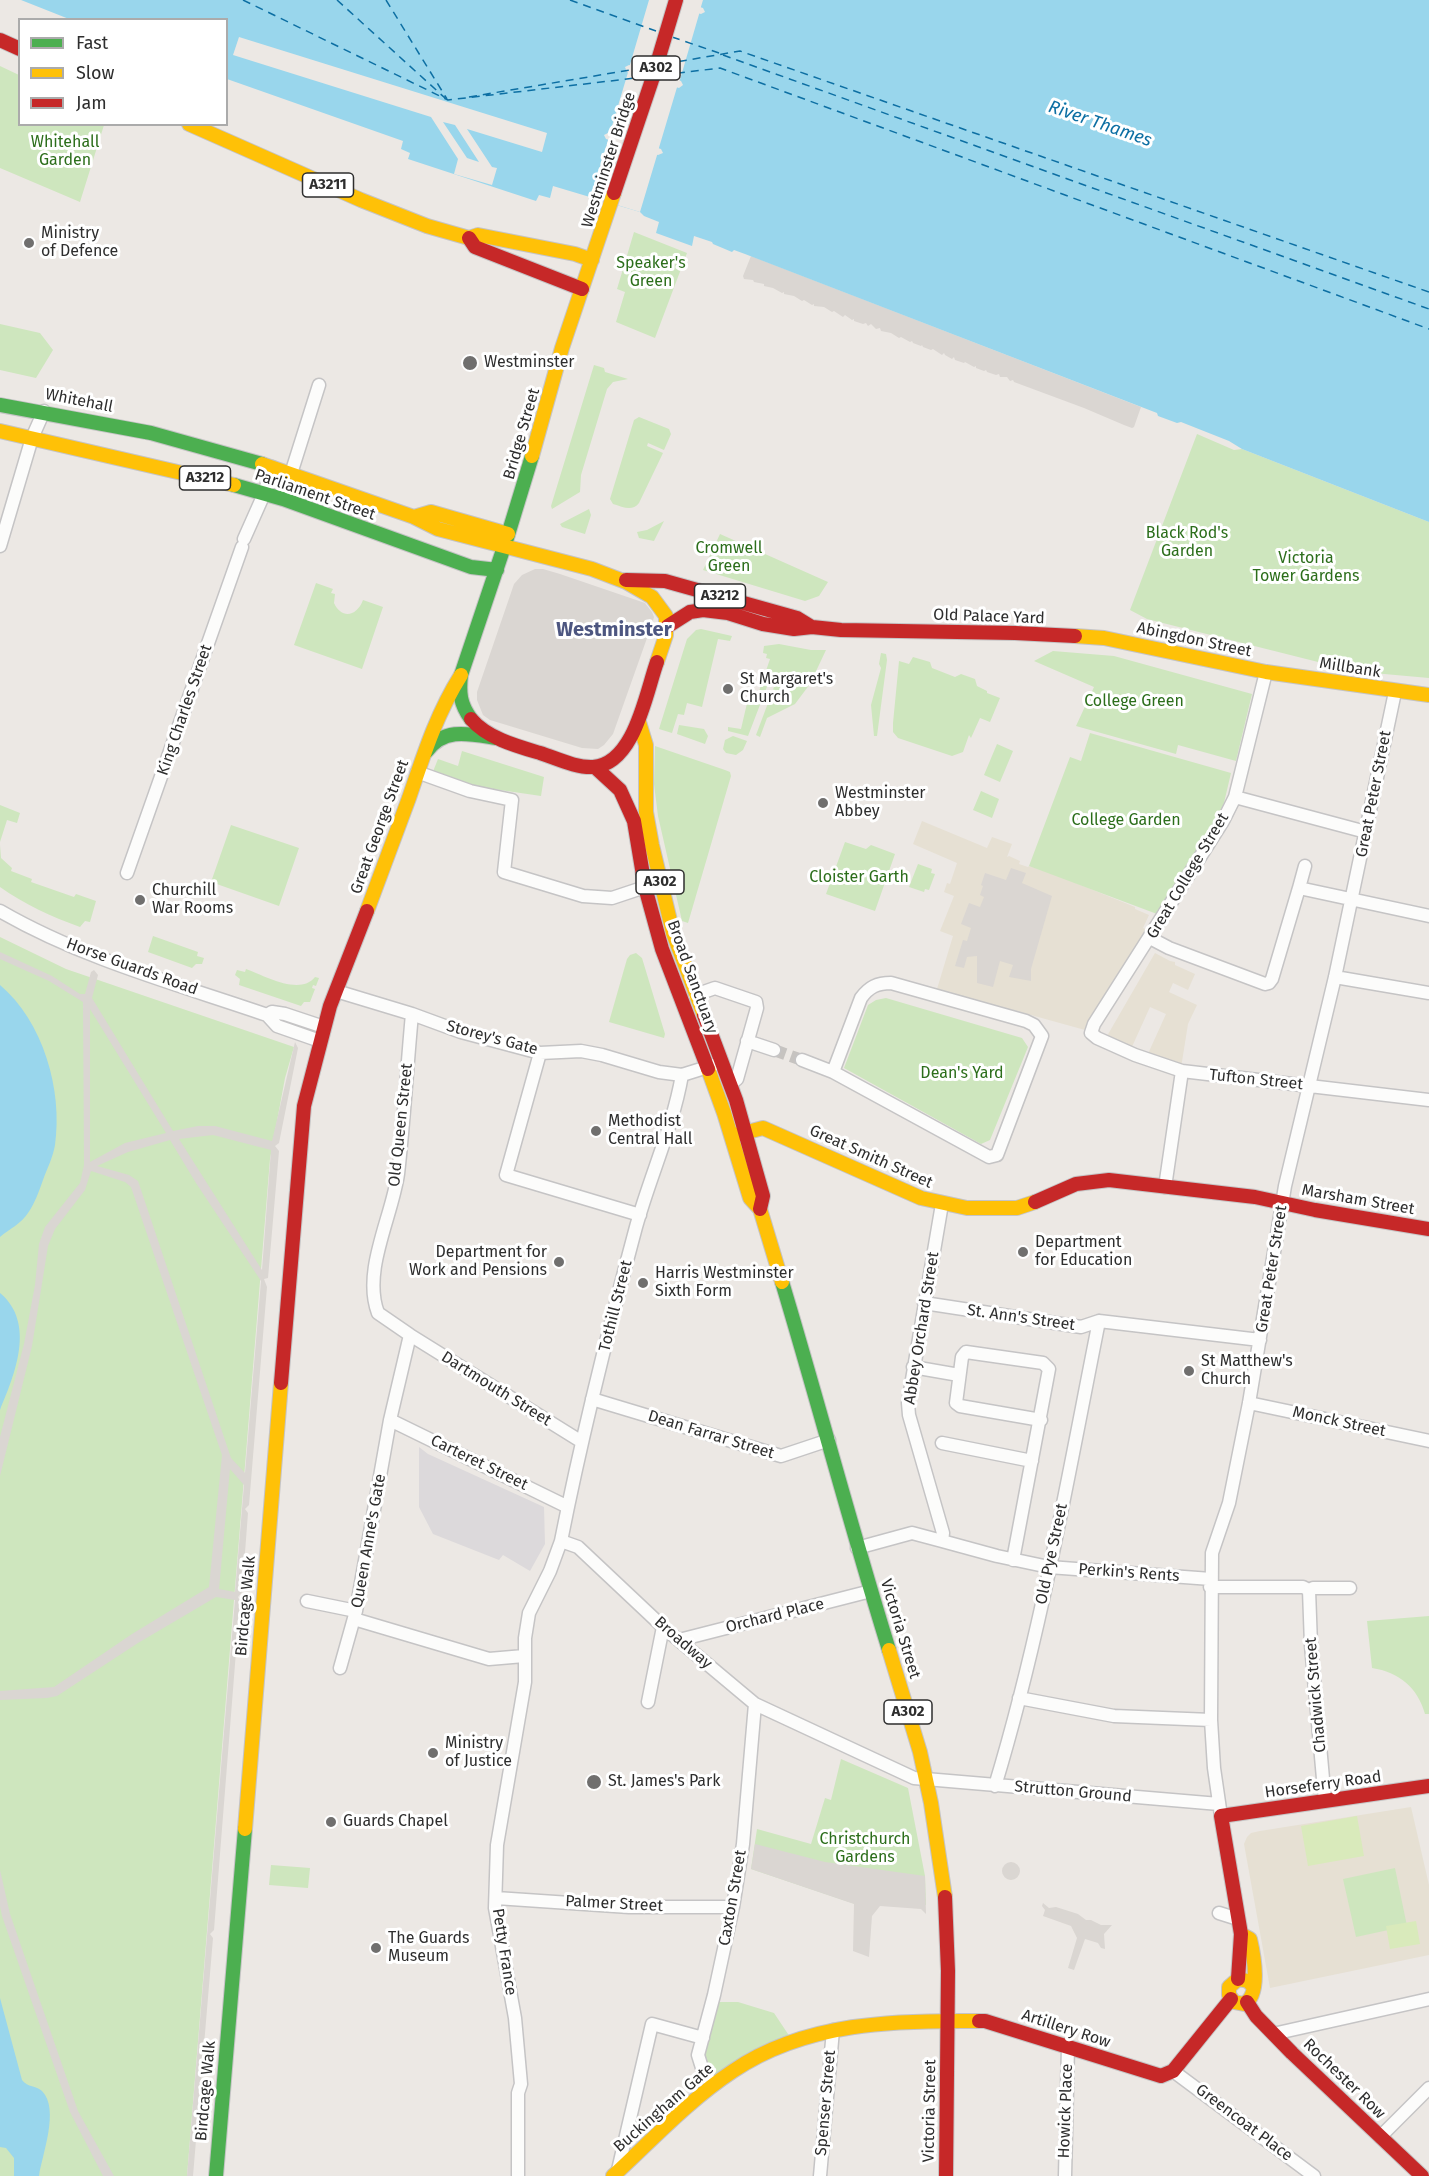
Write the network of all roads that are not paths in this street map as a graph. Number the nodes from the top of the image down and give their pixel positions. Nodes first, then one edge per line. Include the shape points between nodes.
1 (676, 0) edge
2 (0, 40) edge
3 (18, 48) edge
4 (194, 126) edge
5 (469, 238) junction
6 (592, 260) junction
7 (582, 289) junction
8 (320, 385) dead end
9 (0, 405) edge
10 (44, 411) junction
11 (0, 431) edge
12 (151, 434) joint
13 (32, 438) junction
14 (272, 467) junction
15 (291, 475) junction
16 (264, 494) junction
17 (283, 499) junction
18 (509, 544) junction
19 (0, 546) edge
20 (471, 567) junction
21 (497, 570) junction
22 (625, 580) junction
23 (668, 626) junction
24 (812, 627) junction
25 (478, 628) junction
26 (1114, 640) joint
27 (1266, 672) junction
28 (461, 675) junction
29 (1395, 692) junction
30 (1429, 695) edge
31 (639, 722) junction
32 (496, 738) junction
33 (423, 757) junction
34 (595, 767) junction
35 (417, 772) junction
36 (1235, 797) junction
37 (1366, 832) junction
38 (1305, 866) dead end
39 (127, 873) dead end
40 (645, 887) junction
41 (1299, 888) junction
42 (1352, 900) junction
43 (0, 911) edge
44 (1429, 916) edge
45 (1150, 938) junction
46 (1335, 977) junction
47 (336, 991) junction
48 (1429, 993) edge
49 (695, 995) junction
50 (412, 1014) junction
51 (267, 1015) junction
52 (324, 1027) junction
53 (1091, 1033) joint
54 (320, 1041) junction
55 (747, 1041) junction
56 (774, 1050) tunnel mouth
57 (540, 1053) junction
58 (802, 1060) tunnel mouth
59 (721, 1064) junction
60 (707, 1068) junction
61 (1182, 1071) junction
62 (833, 1072) junction
63 (682, 1075) junction
64 (730, 1084) junction
65 (1308, 1085) junction
66 (1429, 1100) edge
67 (738, 1134) junction
68 (1165, 1187) junction
69 (1282, 1203) junction
70 (942, 1204) junction
71 (640, 1215) junction
72 (1429, 1228) edge
73 (924, 1303) junction
74 (1099, 1321) junction
75 (410, 1335) junction
76 (1260, 1340) junction
77 (913, 1367) junction
78 (959, 1375) junction
79 (592, 1399) junction
80 (1249, 1403) junction
81 (390, 1420) junction
82 (1041, 1420) junction
83 (829, 1440) junction
84 (1429, 1441) edge
85 (582, 1442) junction
86 (942, 1443) dead end
87 (1032, 1461) junction
88 (568, 1507) junction
89 (942, 1540) junction
90 (561, 1541) junction
91 (858, 1548) junction
92 (1013, 1560) junction
93 (1049, 1567) junction
94 (1211, 1583) junction
95 (1350, 1588) dead end
96 (1309, 1590) junction
97 (871, 1591) junction
98 (307, 1601) dead end
99 (355, 1615) junction
100 (663, 1627) junction
101 (679, 1640) junction
102 (524, 1656) junction
103 (340, 1668) dead end
104 (1019, 1698) junction
105 (648, 1702) dead end
106 (755, 1704) junction
107 (1211, 1720) junction
108 (927, 1780) junction
109 (995, 1786) junction
110 (1429, 1786) edge
111 (1325, 1801) junction
112 (1220, 1810) junction
113 (496, 1898) junction
114 (733, 1907) junction
115 (1219, 1913) dead end
116 (1238, 1919) junction
117 (1241, 1934) junction
118 (1238, 1979) junction
119 (1253, 1986) junction
120 (1231, 1999) junction
121 (1429, 2000) edge
122 (1247, 2002) junction
123 (946, 2019) junction
124 (833, 2030) junction
125 (1273, 2034) junction
126 (703, 2038) junction
127 (1068, 2046) junction
128 (1173, 2071) junction
129 (713, 2085) junction
130 (1429, 2088) edge
131 (1380, 2137) junction
132 (615, 2173) edge
133 (216, 2176) edge
134 (518, 2176) edge
135 (820, 2176) edge
136 (946, 2176) edge
137 (1065, 2176) edge
138 (1314, 2176) edge
139 (1422, 2176) edge

1 - 6 main road, Westminster Bridge / A302
2 - 3 main road
4 - 5 main road, A3211 via 361,200
5 - 6 main road, A3211 via 478,235
5 - 7 main road, A3211 via 475,247
6 - 7 main road, Bridge Street / A302
7 - 18 main road, Bridge Street / A302
8 - 15 street
9 - 10 main road, Whitehall / A3212
10 - 12 main road, Whitehall / A3212
10 - 13 street
11 - 13 main road, A3212
12 - 14 main road, Parliament Street / A3212
13 - 16 main road, Parliament Street / A3212
13 - 19 street
14 - 15 main road, Parliament Street / A3212
14 - 16 street, King Charles Street
15 - 17 street
15 - 18 main road, Parliament Street / A3212 via 478,542
16 - 17 main road, Parliament Street / A3212
16 - 39 street, King Charles Street via 243,543
17 - 20 main road, Parliament Street / A3212
18 - 21 main road, Great George Street / A302
18 - 22 main road, Parliament Street
18 - 25 main road, Great George Street / A302 via 491,620
20 - 21 main road, A3212
20 - 25 main road, Great George Street / A302 via 478,582
21 - 25 main road, Great George Street / A302
22 - 23 main road via 662,606
22 - 24 main road, A3212 via 665,581 797,618
23 - 24 main road, A3212 via 690,612 703,610 794,629
23 - 31 main road
24 - 26 main road, Old Palace Yard / A3212
25 - 28 main road, Great George Street / A302
26 - 27 main road, Abingdon Street / A3212
27 - 29 main road, Millbank / A3212
27 - 36 street, Great College Street
28 - 32 main road, A302 via 459,690 468,715 478,728
28 - 33 main road, Great George Street via 432,728
29 - 30 main road, Millbank / A3212
29 - 37 street, Great Peter Street
31 - 34 main road via 621,750
31 - 49 main road, Broad Sanctuary / A302 via 646,745 646,812 652,845 673,933
32 - 33 main road via 448,734 437,738
32 - 34 main road, A302
33 - 35 main road, Great George Street
34 - 40 main road, Broad Sanctuary / A302 via 620,790 627,806 636,830
35 - 40 street via 512,800 504,872 583,896 612,898
35 - 47 main road, Great George Street
36 - 37 street
36 - 45 street, Great College Street
37 - 42 street, Great Peter Street
38 - 41 street
40 - 60 main road, Broad Sanctuary / A302 via 662,949
41 - 42 street
41 - 45 street via 1269,983 1260,983
42 - 44 street
42 - 46 street, Great Peter Street
43 - 51 street, Horse Guards Road via 92,955
45 - 53 street, Great College Street
46 - 48 street
46 - 65 street, Great Peter Street
47 - 50 street, Storey's Gate
47 - 52 main road, Great George Street
49 - 55 street via 715,988 756,1002
49 - 59 main road, Broad Sanctuary / A302
50 - 57 street, Storey's Gate
50 - 75 street, Old Queen Street via 397,1177 375,1280 378,1313
51 - 52 street, Horse Guards Road via 285,1014
51 - 54 street, Horse Guards Road via 277,1026
52 - 54 main road, Great George Street
53 - 61 street, Tufton Street via 1135,1055
54 - 133 main road, Birdcage Walk via 304,1106
55 - 56 street
55 - 64 street via 737,1079
57 - 63 street, Storey's Gate via 602,1054
57 - 71 street via 506,1175
58 - 62 street
59 - 60 street, Storey's Gate
59 - 64 main road, Broad Sanctuary / A302
60 - 63 street, Storey's Gate
60 - 67 main road, Broad Sanctuary / A302
61 - 65 street, Tufton Street
61 - 68 street
62 - 62 street via 861,998 879,983 891,983 1026,1021 1042,1036 997,1155 988,1157
63 - 71 street, Tothill Street
64 - 67 main road, Broad Sanctuary / A302
65 - 66 street, Tufton Street
65 - 69 street, Great Peter Street
67 - 70 main road, Great Smith Street via 763,1128
67 - 83 main road, Victoria Street / A302 via 750,1198 760,1209
68 - 69 main road, Great Smith Street
68 - 70 main road, Great Smith Street via 1092,1181 1017,1208
69 - 72 main road, Marsham Street
69 - 76 street, Great Peter Street
70 - 73 street, Abbey Orchard Street
71 - 79 street, Tothill Street
73 - 74 street, St. Ann's Street via 1080,1327
73 - 77 street, Abbey Orchard Street
74 - 76 street, St. Ann's Street
74 - 93 street, Old Pye Street
75 - 81 street, Queen Anne's Gate
75 - 85 street, Dartmouth Street
76 - 80 street, Great Peter Street
77 - 78 street
77 - 89 street, Abbey Orchard Street via 909,1415
78 - 82 street via 955,1398 960,1406
78 - 82 street via 966,1352 1043,1363 1049,1370
79 - 83 street, Dean Farrar Street via 781,1456
79 - 85 street, Tothill Street
80 - 84 street, Monck Street
80 - 94 street, Great Peter Street via 1229,1503 1212,1553
81 - 88 street, Carteret Street
81 - 99 street, Queen Anne's Gate
82 - 87 street
83 - 91 main road, Victoria Street / A302
85 - 88 street, Tothill Street
86 - 87 street
87 - 92 street
88 - 90 street, Tothill Street
89 - 91 street via 912,1533
89 - 92 street, Perkin's Rents
90 - 100 street, Broadway via 578,1547
90 - 102 street via 529,1613
91 - 97 main road, Victoria Street / A302
92 - 93 street, Perkin's Rents
93 - 94 street, Perkin's Rents
93 - 104 street, Old Pye Street
94 - 96 street
94 - 107 street, Great Peter Street
95 - 96 street
96 - 111 street, Chadwick Street
97 - 101 street, Orchard Place
97 - 108 main road, Victoria Street / A302
98 - 99 street
99 - 102 street, Queen Anne's Gate via 489,1659
99 - 103 street
100 - 101 street, Broadway
100 - 105 street
101 - 106 street, Broadway
102 - 113 street, Petty France via 525,1682 497,1845
104 - 107 street via 1114,1716
104 - 109 street, Old Pye Street
106 - 108 street, Broadway via 914,1778
106 - 114 street, Caxton Street via 743,1844
107 - 112 street, Great Peter Street
108 - 109 street, Strutton Ground
108 - 123 main road, Victoria Street / A302 via 945,1895
109 - 112 street, Strutton Ground via 1196,1803
110 - 111 main road, Horseferry Road
111 - 112 main road, Horseferry Road
112 - 116 main road
113 - 114 street, Palmer Street via 629,1907
113 - 134 street, Petty France via 521,2084
114 - 126 street, Caxton Street
115 - 116 street
116 - 117 main road
117 - 118 main road
117 - 119 main road via 1250,1939 1252,1946
118 - 119 main road
118 - 120 main road via 1229,1987
119 - 122 main road via 1254,1993
120 - 122 main road
120 - 128 main road
121 - 125 street
122 - 125 main road, Rochester Row
123 - 124 main road, Buckingham Gate
123 - 127 main road, Artillery Row via 985,2021
123 - 136 main road, Victoria Street / A302
124 - 129 main road, Buckingham Gate via 767,2052
124 - 135 street, Spenser Street
125 - 131 main road, Rochester Row
126 - 129 street, Caxton Street via 698,2055
126 - 132 street via 652,2024
127 - 128 main road, Artillery Row via 1158,2076
127 - 137 street, Howick Place
128 - 138 street, Greencoat Place
129 - 132 main road, Buckingham Gate
130 - 131 street
131 - 139 main road, Rochester Row

